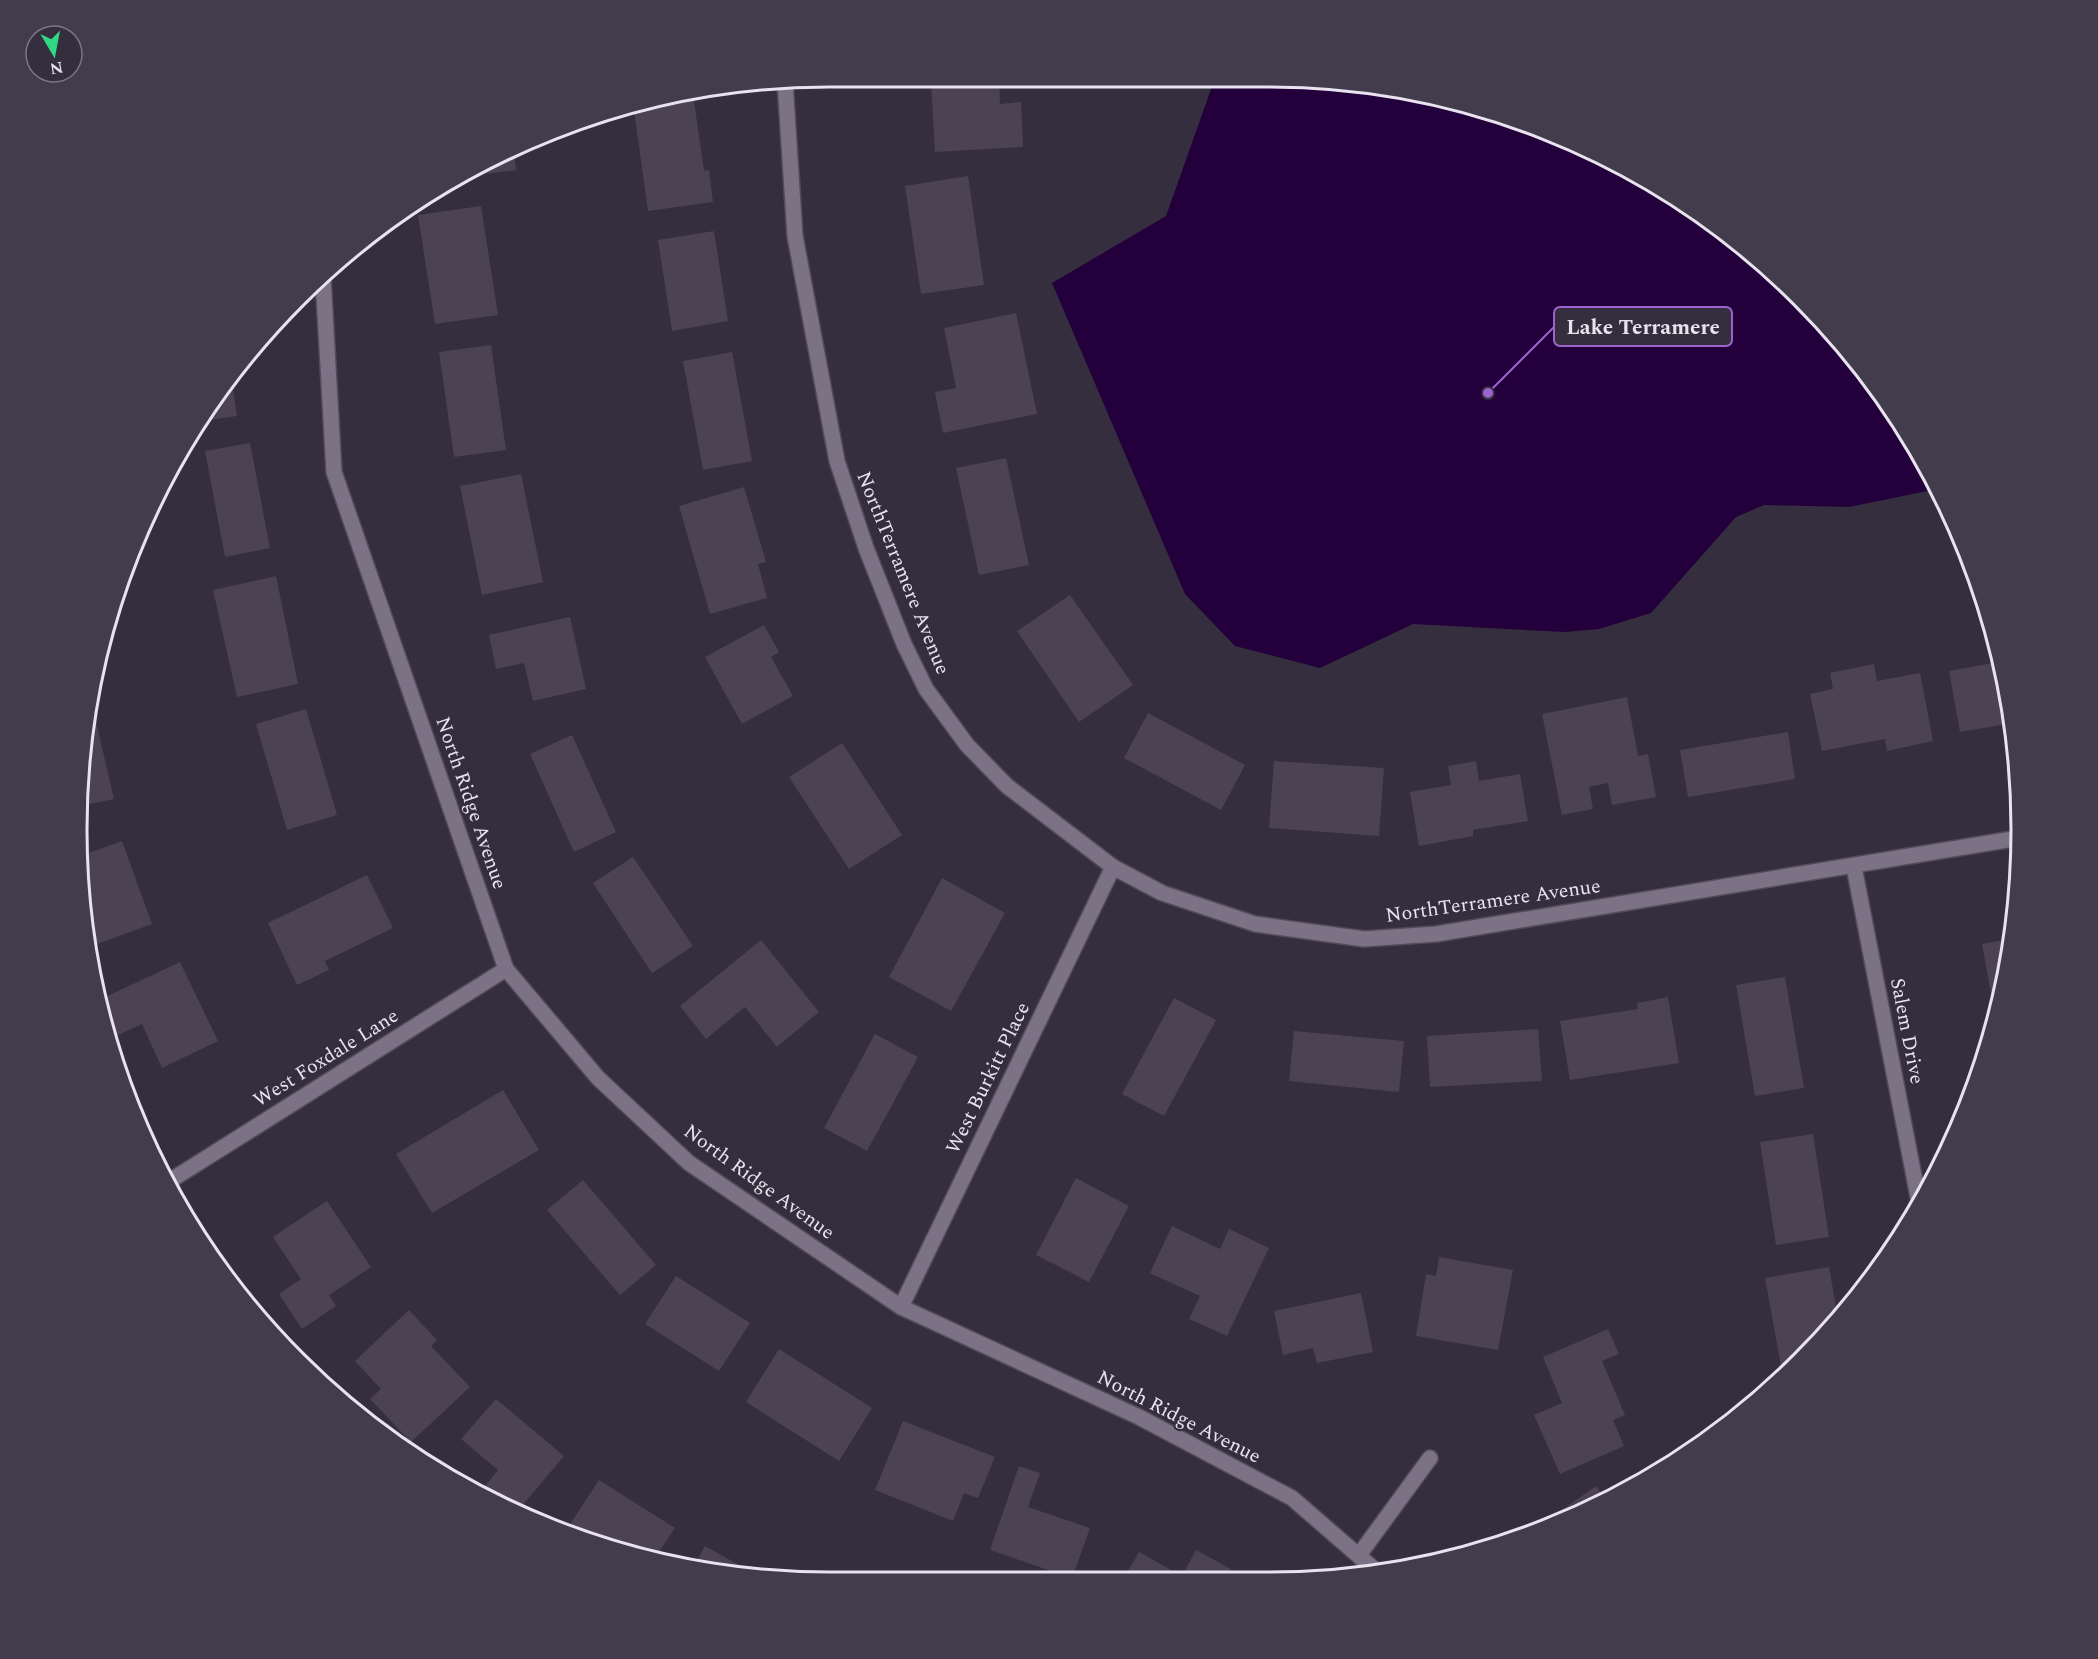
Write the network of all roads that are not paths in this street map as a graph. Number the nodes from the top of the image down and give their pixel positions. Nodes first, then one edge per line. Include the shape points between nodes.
1 (785, 89) edge
2 (324, 286) edge
3 (2011, 839) edge
4 (1113, 867) junction
5 (1854, 867) junction
6 (506, 969) junction
7 (174, 1178) edge
8 (1917, 1191) edge
9 (901, 1307) junction
10 (1430, 1458) dead end
11 (1359, 1556) junction
12 (1370, 1565) edge

1 - 4 street, NorthTerramere Avenue via 795,236 837,461 904,644 926,689 967,746 1007,786
2 - 6 street, North Ridge Avenue via 334,472
3 - 5 street, NorthTerramere Avenue
4 - 5 street, NorthTerramere Avenue via 1162,893 1255,924 1364,939 1436,934
4 - 9 street, West Burkitt Place
5 - 8 street, Salem Drive
6 - 7 street, West Foxdale Lane
6 - 9 street, North Ridge Avenue via 598,1078 689,1163
9 - 11 street, North Ridge Avenue via 1139,1417 1292,1498
10 - 11 street
11 - 12 street, North Ridge Avenue

